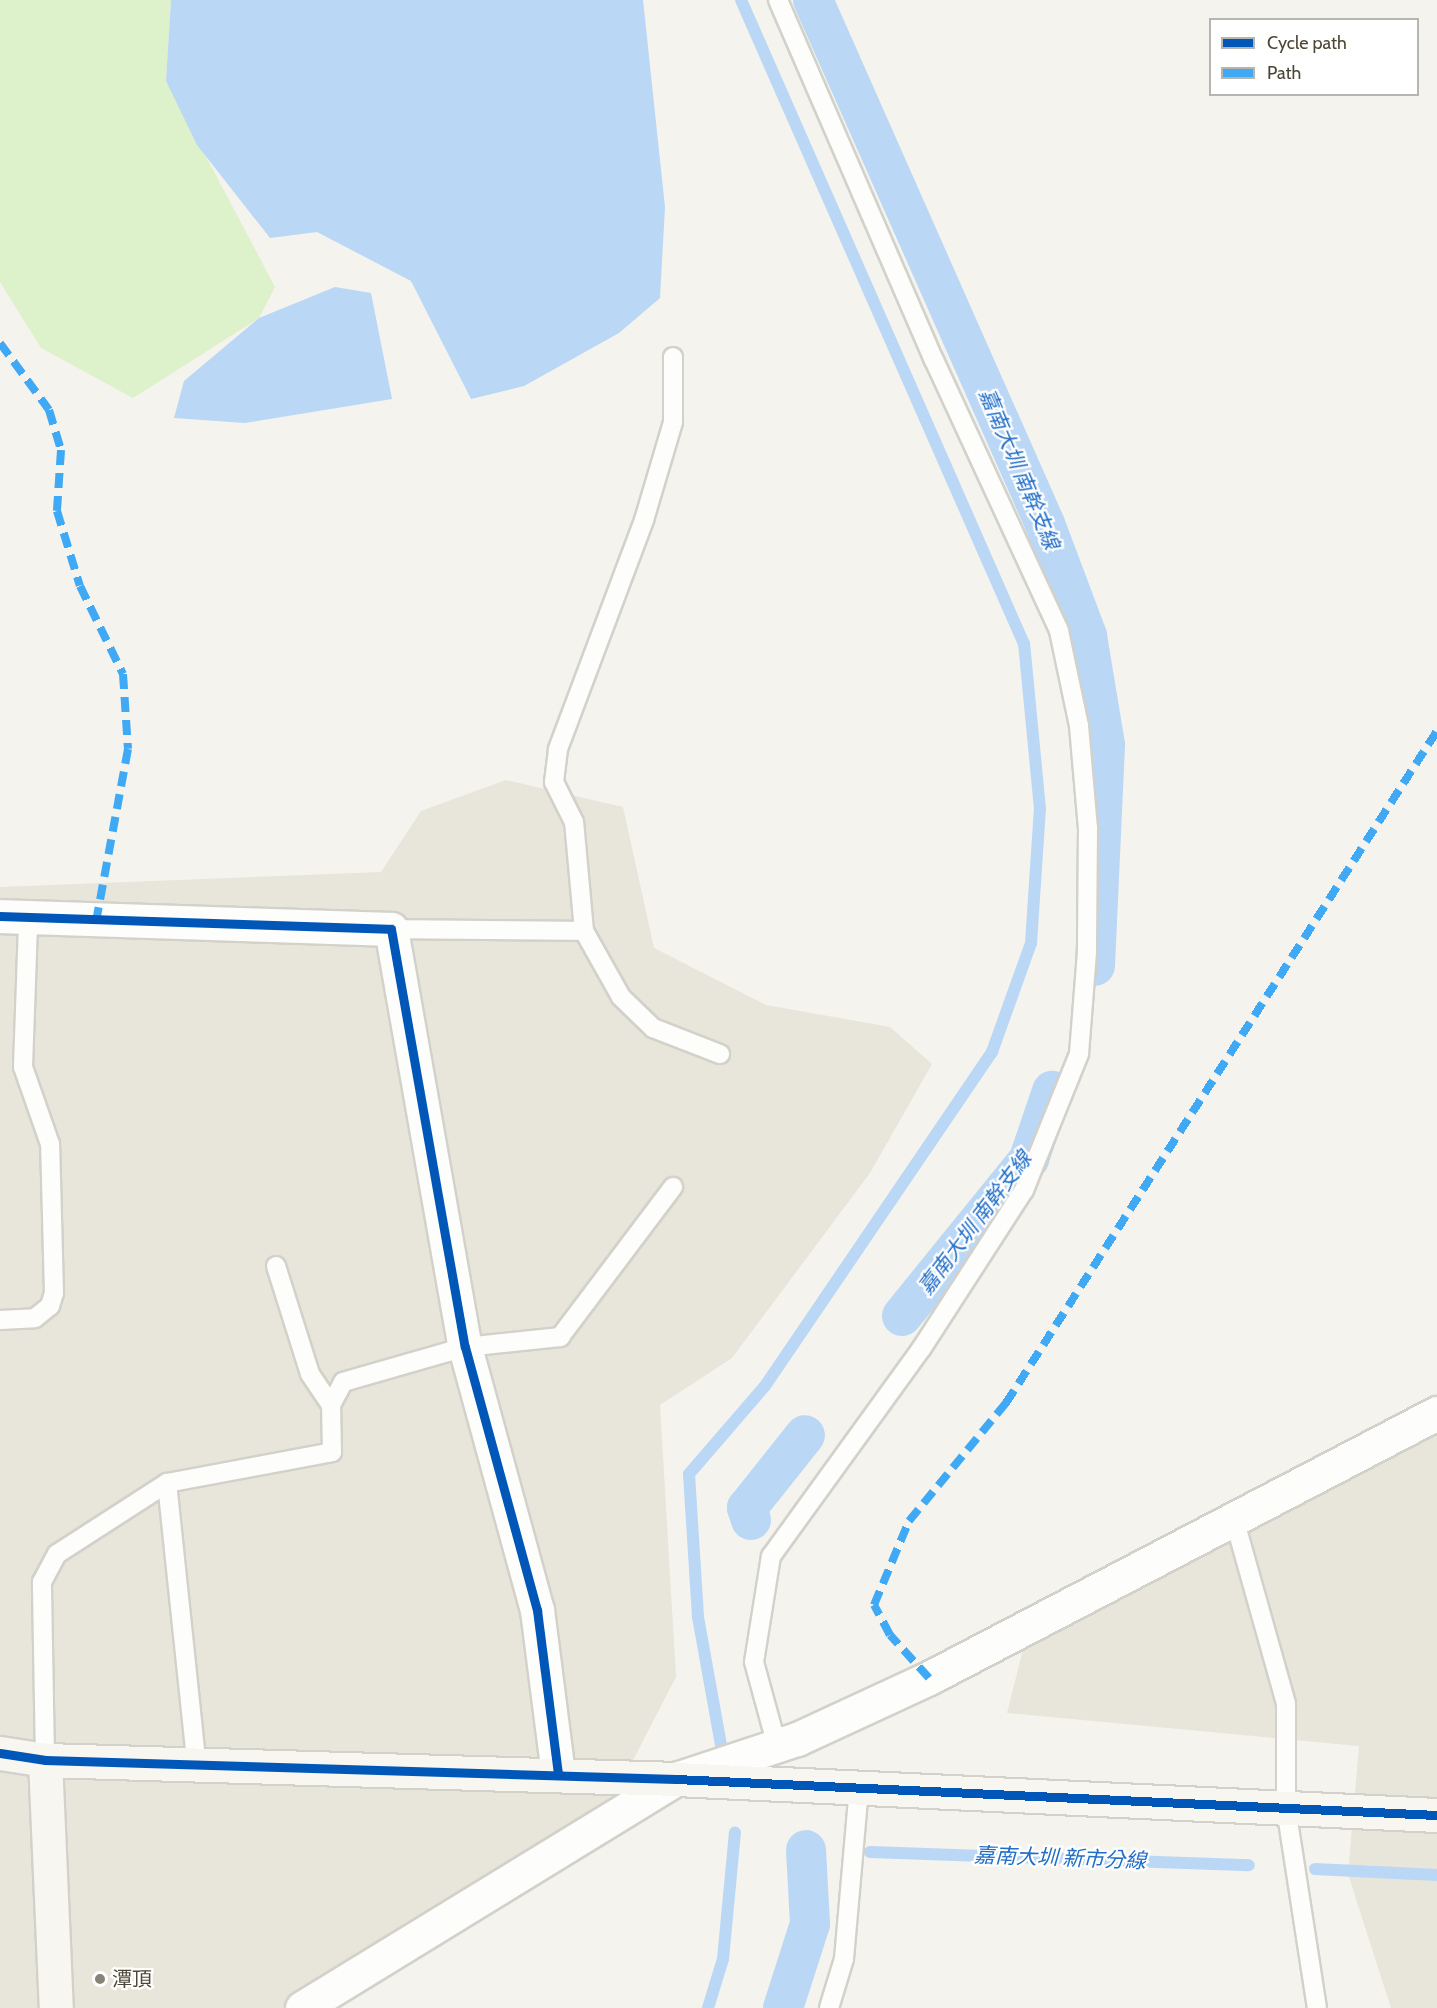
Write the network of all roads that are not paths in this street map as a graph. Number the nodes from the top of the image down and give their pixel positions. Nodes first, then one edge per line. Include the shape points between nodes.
1 (778, 0) edge
2 (673, 357) dead end
3 (14, 918) edge
4 (391, 929) junction
5 (584, 931) junction
6 (720, 1054) dead end
7 (673, 1187) dead end
8 (276, 1266) dead end
9 (0, 1320) edge
10 (465, 1347) junction
11 (331, 1406) junction
12 (1437, 1413) edge
13 (166, 1483) junction
14 (1234, 1522) junction
15 (797, 1739) junction
16 (0, 1753) edge
17 (45, 1760) junction
18 (196, 1761) junction
19 (558, 1774) junction
20 (676, 1779) junction
21 (860, 1788) junction
22 (1286, 1808) junction
23 (1437, 1815) edge
24 (56, 2008) edge
25 (302, 2008) edge
26 (829, 2008) edge
27 (1317, 2008) edge

1 - 15 lane via 933,360 1059,631 1079,726 1088,828 1079,1054 1024,1190 921,1349 771,1556 754,1662 774,1735
2 - 5 lane via 673,422 644,520 558,749 554,782 574,822
3 - 4 street
3 - 9 lane via 23,1067 50,1144 54,1293 50,1306 35,1318
4 - 5 lane
4 - 10 street
5 - 6 lane via 621,997 653,1028
7 - 10 lane via 560,1337
8 - 11 lane via 310,1374
10 - 11 lane via 343,1382
10 - 19 street via 537,1610
11 - 13 lane via 332,1452
12 - 14 street
13 - 17 lane via 57,1554 42,1582
13 - 18 lane
14 - 15 street
14 - 22 lane via 1286,1704
15 - 20 street
16 - 17 street
17 - 18 street
17 - 24 street
18 - 19 street
19 - 20 street
20 - 21 street
20 - 25 street
21 - 22 street
21 - 26 lane via 844,1959
22 - 23 street
22 - 27 lane

